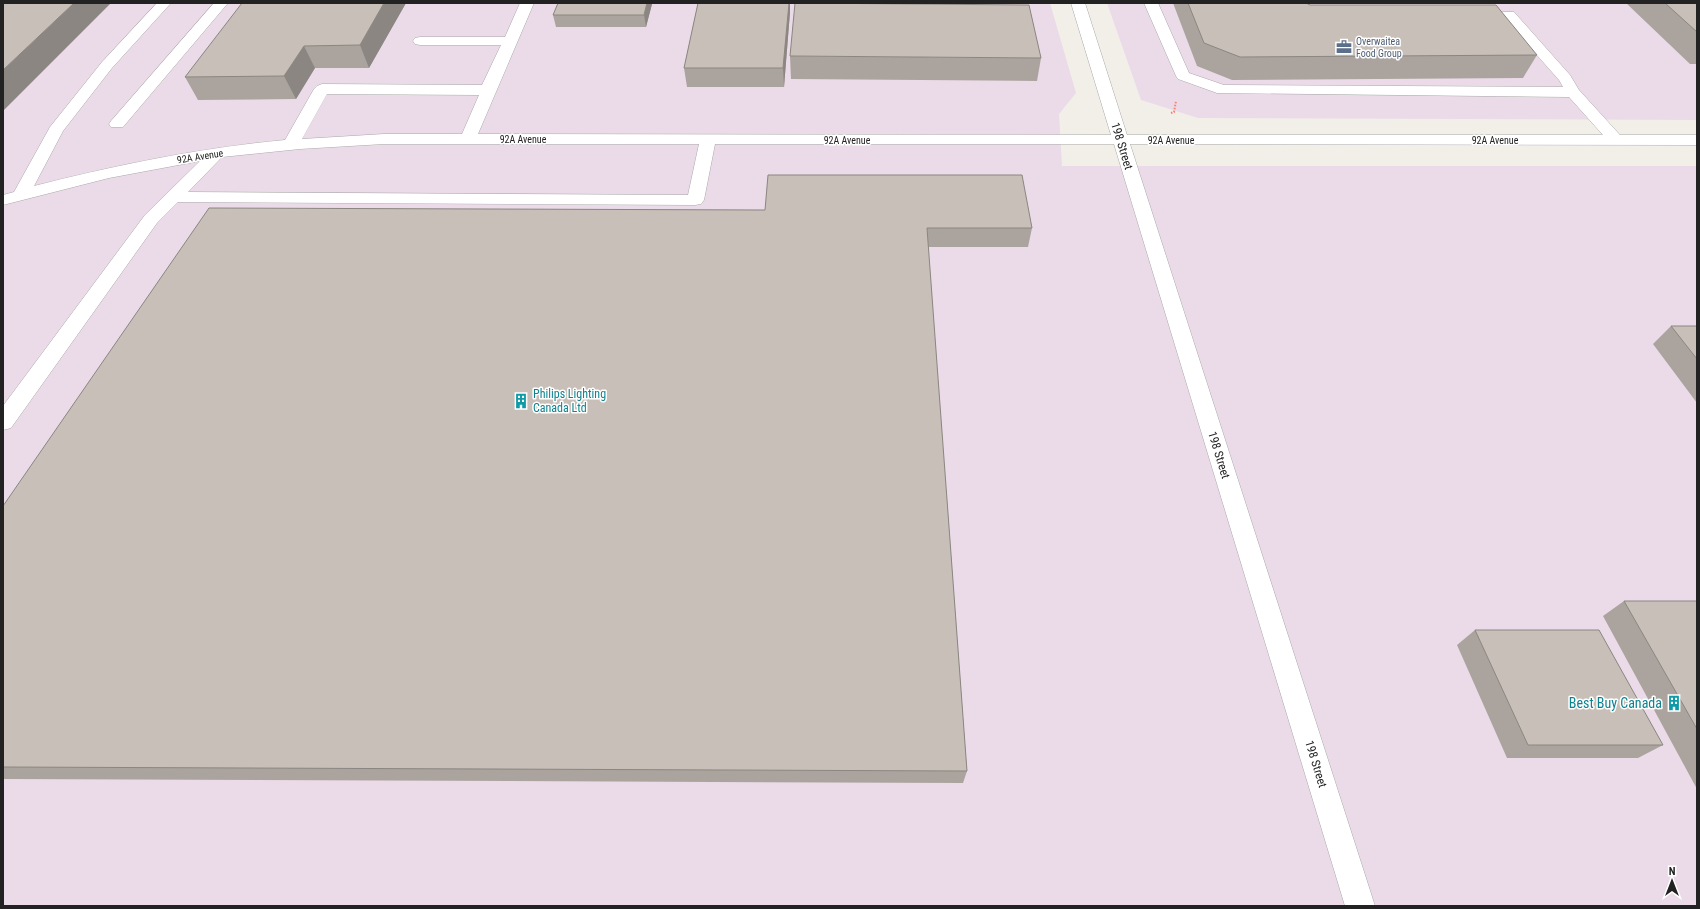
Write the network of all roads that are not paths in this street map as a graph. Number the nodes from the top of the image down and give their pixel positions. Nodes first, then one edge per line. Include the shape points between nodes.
1 (164, 3) edge
2 (221, 3) edge
3 (527, 3) edge
4 (1078, 3) edge
5 (1151, 3) edge
6 (1463, 15) edge
7 (420, 41) dead end
8 (510, 41) junction
9 (488, 90) junction
10 (1573, 92) junction
11 (117, 124) dead end
12 (468, 139) junction
13 (708, 139) junction
14 (1120, 140) junction
15 (1616, 140) junction
16 (1697, 140) edge
17 (290, 144) junction
18 (217, 153) junction
19 (21, 195) junction
20 (174, 196) junction
21 (3, 200) edge
22 (3, 422) edge
23 (1360, 906) edge

1 - 19 street via 106,65 56,130
2 - 11 street
3 - 8 street
4 - 14 street, 198 Street
5 - 10 street via 1183,76 1222,90
6 - 10 street via 1509,15 1566,78
7 - 8 street
8 - 9 street
9 - 12 street
9 - 17 street via 322,89
10 - 15 street
12 - 13 street, 92A Avenue
12 - 17 street, 92A Avenue via 384,139
13 - 14 street, 92A Avenue
13 - 20 street via 695,200
14 - 15 street, 92A Avenue
14 - 23 street, 198 Street
15 - 16 street, 92A Avenue
17 - 18 street, 92A Avenue
18 - 19 street, 92A Avenue via 141,166
18 - 20 street
19 - 21 street, 92A Avenue
20 - 22 street via 151,218

